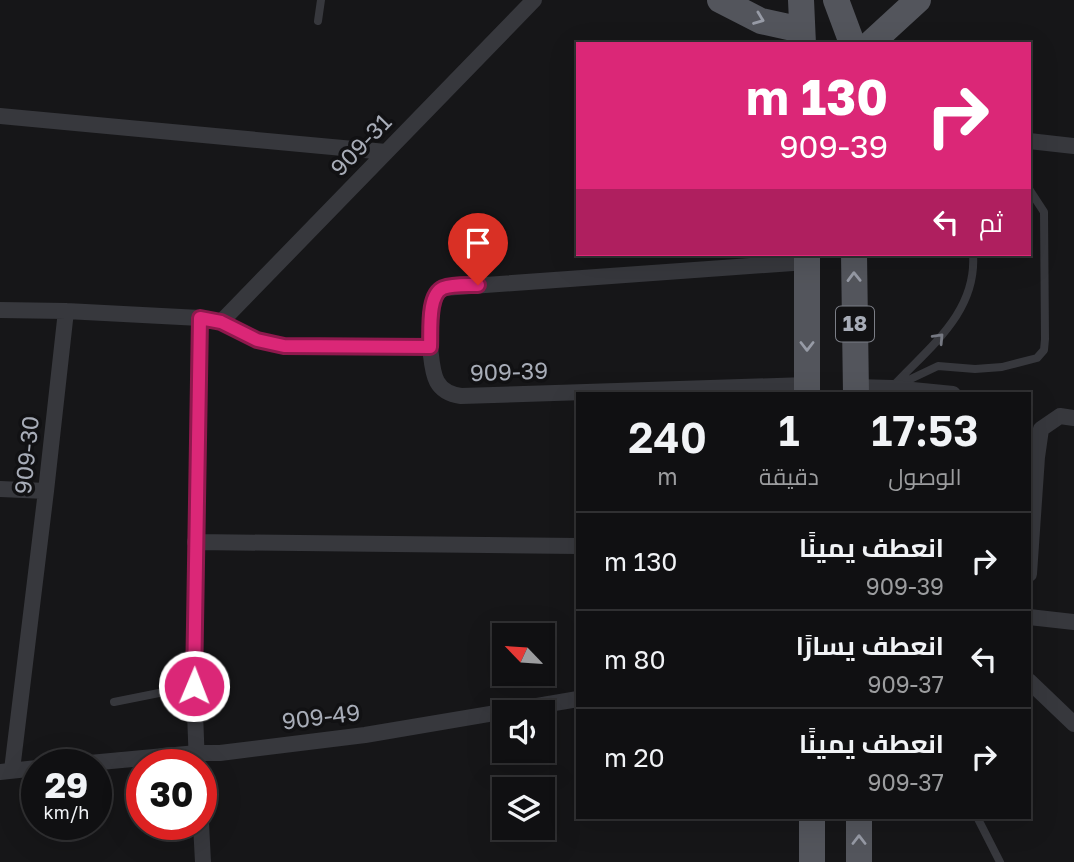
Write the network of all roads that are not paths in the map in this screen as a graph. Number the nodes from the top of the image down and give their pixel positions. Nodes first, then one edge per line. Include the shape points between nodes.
1 (321, 0) edge
2 (534, 0) edge
3 (720, 0) edge
4 (802, 0) edge
5 (836, 0) edge
6 (853, 0) edge
7 (918, 0) edge
8 (318, 21) dead end
9 (893, 34) edge
10 (802, 37) edge
11 (857, 42) edge
12 (858, 42) edge
13 (862, 42) edge
14 (0, 116) edge
15 (1031, 141) edge
16 (1074, 146) edge
17 (386, 152) junction
18 (1031, 192) edge
19 (854, 256) edge
20 (973, 256) edge
21 (807, 258) edge
22 (0, 310) edge
23 (66, 311) junction
24 (200, 318) junction
25 (221, 322) junction
26 (430, 347) junction
27 (892, 388) junction
28 (807, 389) edge
29 (856, 390) edge
30 (659, 392) edge
31 (933, 392) edge
32 (576, 394) edge
33 (1067, 417) edge
34 (0, 489) edge
35 (46, 491) junction
36 (195, 542) junction
37 (1031, 545) edge
38 (576, 546) edge
39 (1031, 617) edge
40 (1074, 622) edge
41 (1031, 683) edge
42 (194, 686) junction
43 (576, 699) edge
44 (114, 702) dead end
45 (1074, 724) edge
46 (197, 749) edge
47 (217, 754) edge
48 (6, 771) edge
49 (812, 819) edge
50 (859, 819) edge
51 (978, 819) edge
52 (202, 840) edge
53 (203, 862) edge
54 (812, 862) edge
55 (859, 862) edge
56 (1000, 862) edge

1 - 8 lane
2 - 17 street, 909-31
3 -> 10 main road
4 - 10 main road
5 - 11 main road
6 - 12 main road
7 - 9 main road
9 - 13 main road
14 - 17 street
15 - 16 street
17 - 25 street, 909-31
18 - 27 lane via 1044,212 1044,350 1037,358 1002,367 938,366
29 -> 19 main road, 18
27 -> 20 lane via 956,320 970,289
21 - 26 street via 443,288 432,305
21 -> 28 main road, 18
22 - 23 street
23 - 24 street
23 - 35 street, 909-30
24 - 25 street
24 - 36 street
25 - 26 street via 257,340 284,346
26 - 32 street, 909-39 via 436,382 448,393
27 - 29 street
27 - 31 street
28 - 30 street, 909-39
33 - 37 street via 1041,429
34 - 35 street
35 - 48 street, 909-30
36 - 38 street
36 - 42 street
39 - 40 street
41 - 45 street
42 - 44 lane
42 - 46 street
43 - 47 street, 909-49 via 365,735
49 - 54 main road
55 -> 50 main road
51 - 56 lane
52 - 53 street

